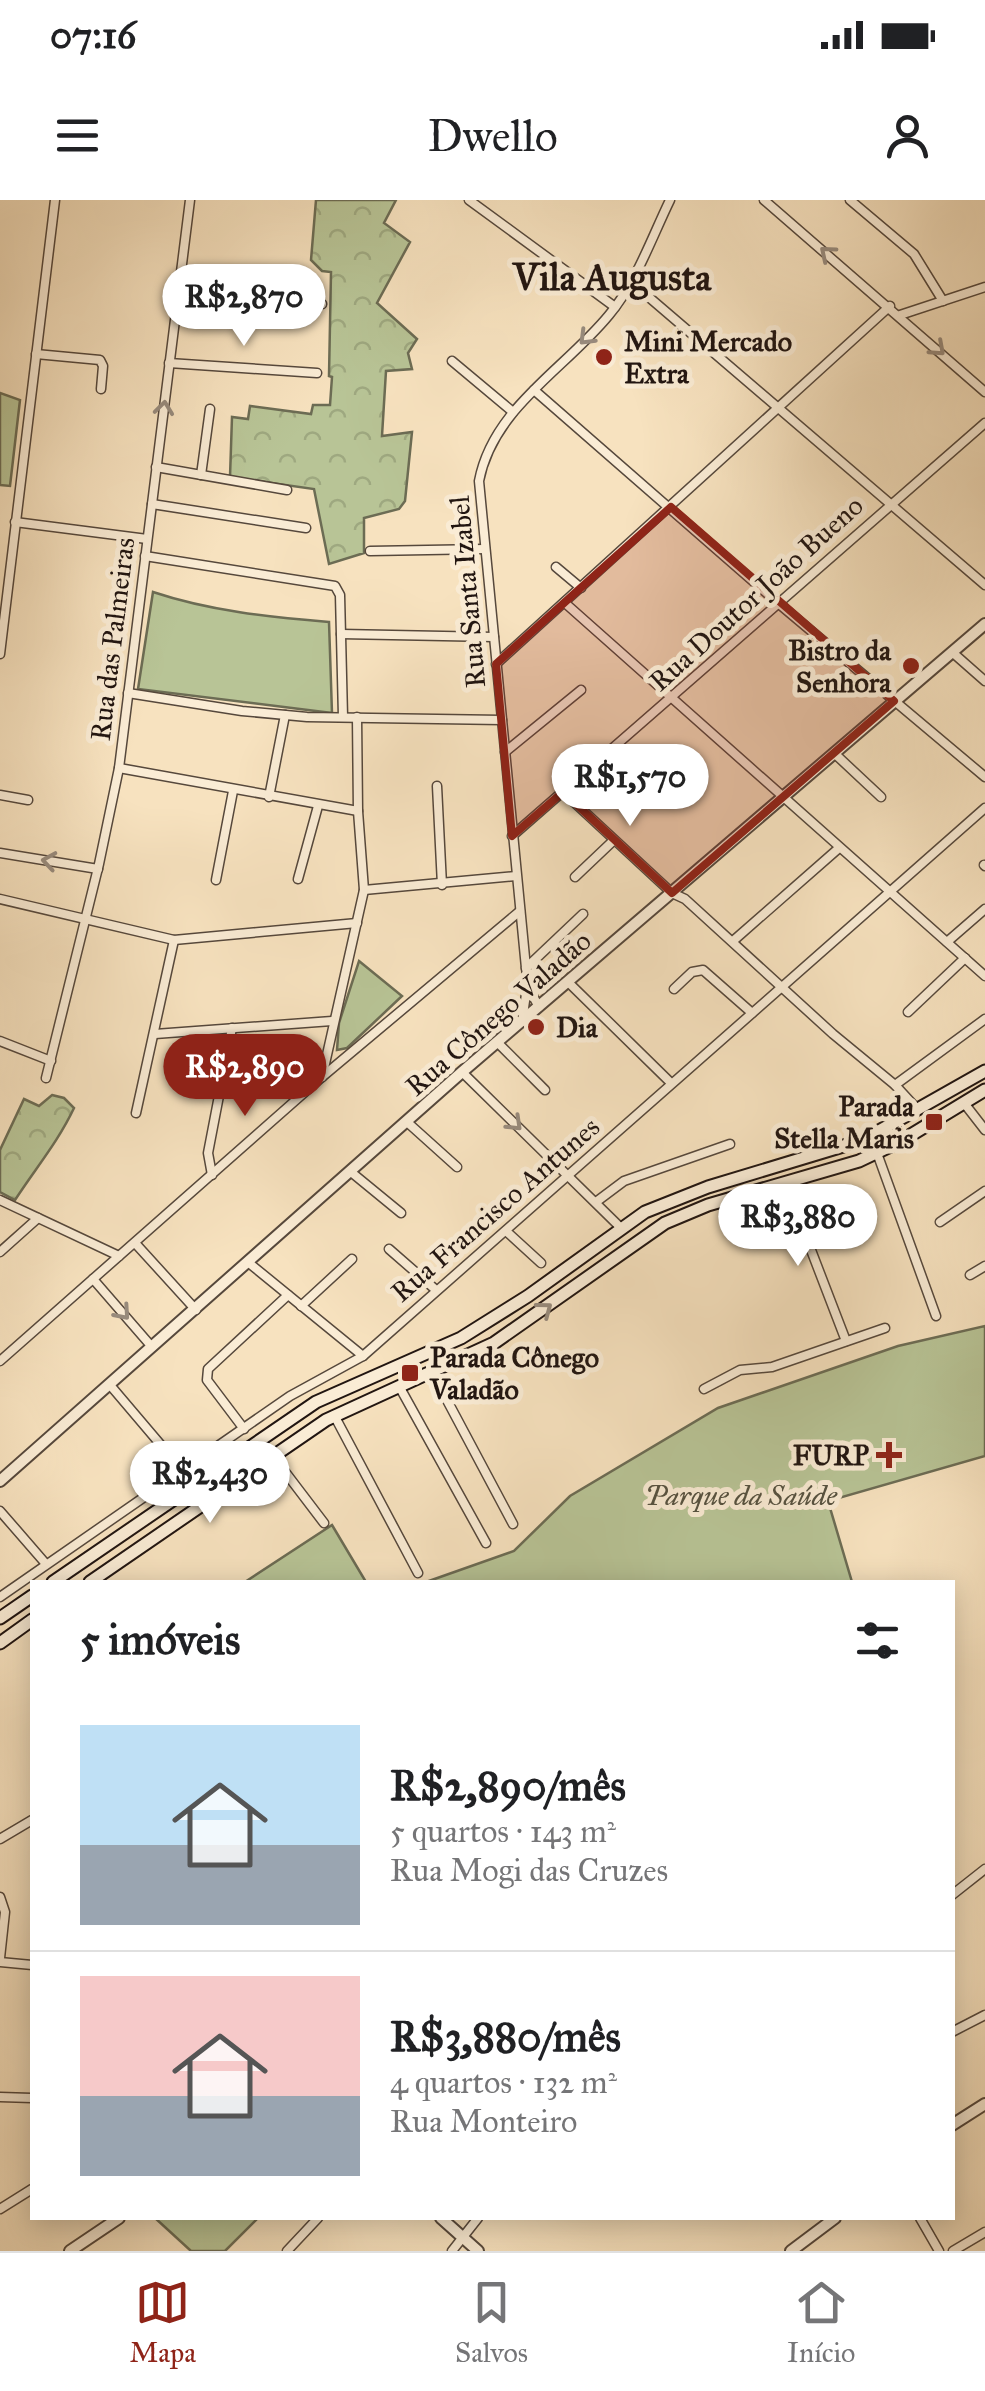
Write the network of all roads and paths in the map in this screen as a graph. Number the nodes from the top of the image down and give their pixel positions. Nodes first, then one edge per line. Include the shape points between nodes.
1 (55, 200) edge
2 (190, 200) edge
3 (469, 200) edge
4 (670, 200) edge
5 (764, 200) edge
6 (850, 200) edge
7 (630, 281) junction
8 (985, 287) edge
9 (179, 290) junction
10 (943, 300) junction
11 (322, 304) dead end
12 (890, 306) junction
13 (615, 307) junction
14 (900, 315) junction
15 (36, 354) junction
16 (452, 361) dead end
17 (169, 363) junction
18 (317, 373) dead end
19 (101, 389) dead end
20 (534, 390) junction
21 (985, 392) edge
22 (210, 409) dead end
23 (778, 410) junction
24 (513, 412) junction
25 (985, 423) edge
26 (156, 467) junction
27 (201, 475) junction
28 (286, 490) dead end
29 (152, 504) junction
30 (890, 504) junction
31 (672, 506) junction
32 (16, 522) junction
33 (306, 528) dead end
34 (147, 539) junction
35 (0, 542) edge
36 (12, 542) junction
37 (485, 549) junction
38 (370, 552) dead end
39 (145, 556) junction
40 (556, 567) dead end
41 (985, 585) edge
42 (581, 588) junction
43 (565, 603) junction
44 (778, 603) junction
45 (985, 624) edge
46 (341, 634) junction
47 (494, 637) junction
48 (952, 652) junction
49 (0, 654) edge
50 (496, 664) junction
51 (985, 681) edge
52 (580, 690) dead end
53 (128, 693) junction
54 (672, 698) junction
55 (894, 701) junction
56 (285, 715) junction
57 (343, 717) junction
58 (357, 717) junction
59 (502, 720) junction
60 (505, 752) junction
61 (834, 753) junction
62 (119, 768) junction
63 (985, 778) edge
64 (437, 786) dead end
65 (233, 791) junction
66 (563, 792) junction
67 (0, 795) edge
68 (269, 797) junction
69 (782, 798) junction
70 (882, 798) dead end
71 (28, 800) dead end
72 (318, 806) junction
73 (985, 808) edge
74 (358, 812) junction
75 (512, 836) junction
76 (614, 840) junction
77 (840, 848) junction
78 (0, 853) edge
79 (98, 869) junction
80 (516, 876) junction
81 (575, 877) dead end
82 (298, 879) dead end
83 (216, 880) dead end
84 (442, 885) junction
85 (364, 890) junction
86 (890, 892) junction
87 (672, 893) junction
88 (0, 900) edge
89 (985, 909) edge
90 (520, 910) junction
91 (583, 914) dead end
92 (86, 920) junction
93 (358, 923) junction
94 (174, 940) junction
95 (733, 941) junction
96 (947, 942) junction
97 (965, 958) junction
98 (526, 968) junction
99 (985, 976) edge
100 (528, 982) junction
101 (568, 982) junction
102 (782, 986) junction
103 (674, 988) dead end
104 (539, 1007) junction
105 (908, 1012) dead end
106 (752, 1013) junction
107 (985, 1019) edge
108 (332, 1021) junction
109 (522, 1022) junction
110 (232, 1028) junction
111 (154, 1034) junction
112 (0, 1041) edge
113 (498, 1042) junction
114 (51, 1060) junction
115 (985, 1071) edge
116 (462, 1072) junction
117 (322, 1077) junction
118 (46, 1078) dead end
119 (671, 1084) junction
120 (894, 1085) junction
121 (546, 1090) dead end
122 (985, 1090) edge
123 (964, 1104) junction
124 (918, 1110) junction
125 (136, 1113) dead end
126 (407, 1122) junction
127 (985, 1130) edge
128 (730, 1144) dead end
129 (877, 1153) junction
130 (457, 1167) dead end
131 (351, 1172) junction
132 (212, 1174) junction
133 (567, 1175) junction
134 (786, 1184) junction
135 (985, 1192) edge
136 (0, 1200) edge
137 (596, 1202) junction
138 (401, 1213) dead end
139 (38, 1218) junction
140 (940, 1222) dead end
141 (621, 1228) junction
142 (506, 1231) junction
143 (136, 1243) junction
144 (389, 1249) dead end
145 (0, 1252) edge
146 (119, 1256) junction
147 (352, 1260) dead end
148 (249, 1263) junction
149 (541, 1263) dead end
150 (985, 1266) edge
151 (970, 1275) dead end
152 (93, 1279) junction
153 (436, 1290) junction
154 (288, 1295) junction
155 (301, 1306) junction
156 (196, 1310) junction
157 (936, 1316) dead end
158 (886, 1328) dead end
159 (846, 1341) junction
160 (153, 1348) junction
161 (362, 1356) junction
162 (0, 1361) edge
163 (432, 1372) junction
164 (110, 1385) junction
165 (399, 1386) junction
166 (704, 1389) dead end
167 (334, 1416) junction
168 (244, 1429) junction
169 (273, 1456) junction
170 (182, 1472) junction
171 (0, 1481) edge
172 (190, 1486) junction
173 (203, 1505) junction
174 (0, 1511) edge
175 (324, 1523) dead end
176 (513, 1524) dead end
177 (486, 1543) dead end
178 (46, 1564) junction
179 (418, 1573) dead end
180 (56, 1580) edge
181 (93, 1580) edge
182 (0, 1597) edge
183 (30, 1597) edge
184 (0, 1618) edge
185 (30, 1621) edge
186 (0, 1643) edge
187 (30, 1821) edge
188 (0, 1839) edge
189 (985, 1869) edge
190 (955, 1893) edge
191 (0, 1897) edge
192 (0, 1960) edge
193 (30, 1964) edge
194 (985, 2015) edge
195 (955, 2030) edge
196 (0, 2098) edge
197 (30, 2098) edge
198 (985, 2104) edge
199 (955, 2123) edge
200 (30, 2190) edge
201 (0, 2209) edge
202 (116, 2220) edge
203 (316, 2220) edge
204 (443, 2220) edge
205 (476, 2220) edge
206 (832, 2220) edge
207 (921, 2220) edge
208 (985, 2232) edge
209 (463, 2238) junction
210 (70, 2251) edge
211 (287, 2251) edge
212 (452, 2251) edge
213 (478, 2251) edge
214 (792, 2251) edge
215 (940, 2251) edge
216 (953, 2251) edge

1 - 15 street
2 - 9 street, Rua das Palmeiras
3 - 13 street
4 - 7 street, Rua Santa Izabel
12 -> 5 street
6 - 10 street via 914,254
7 - 13 street, Rua Santa Izabel
7 - 23 street
8 - 10 street
9 - 11 street
9 - 17 street, Rua das Palmeiras
10 - 14 street
12 - 14 street
12 - 23 street
13 -> 20 street, Rua Santa Izabel
14 -> 21 street
15 - 19 street via 102,361
15 - 32 street
16 - 24 street
17 - 18 street
26 -> 17 street, Rua das Palmeiras
20 - 24 street, Rua Santa Izabel
20 - 31 street
22 - 27 street
23 - 30 street
23 - 31 street
24 - 37 street, Rua Santa Izabel via 483,458
25 - 30 street, Rua Doutor João Bueno
26 - 27 street
26 - 29 street, Rua das Palmeiras
27 - 28 street
29 - 33 street
29 - 34 street, Rua das Palmeiras
30 - 41 street
30 - 44 street, Rua Doutor João Bueno
31 - 42 street
31 - 44 street
32 - 34 street
32 - 36 street
34 - 39 street, Rua das Palmeiras
35 - 36 street
36 - 49 street
37 - 38 street
37 - 47 street, Rua Santa Izabel
39 - 46 street via 332,585 340,595
39 - 53 street, Rua das Palmeiras
40 - 42 street
42 - 43 street
43 - 50 street
43 - 54 street
44 - 54 street, Rua Doutor João Bueno
44 - 55 street
45 - 48 street, Rua Cônego Valadão
46 - 47 street
46 - 57 street
47 - 50 street, Rua Santa Izabel
48 - 51 street
48 - 55 street, Rua Cônego Valadão
50 - 59 street, Rua Santa Izabel
52 - 60 street
53 - 56 street
53 - 62 street, Rua das Palmeiras
54 - 66 street, Rua Doutor João Bueno
54 - 69 street
55 - 61 street, Rua Cônego Valadão
55 - 63 street
56 - 57 street
56 - 68 street
57 - 58 street
58 - 59 street
58 - 74 street
59 - 60 street, Rua Santa Izabel
60 - 75 street, Rua Santa Izabel
61 - 69 street, Rua Cônego Valadão
61 - 70 street
62 - 65 street
62 - 79 street, Rua das Palmeiras
64 - 84 street
65 - 68 street
65 - 83 street
66 - 75 street, Rua Doutor João Bueno
66 - 76 street
67 - 71 street
68 - 72 street
69 - 77 street
69 - 87 street, Rua Cônego Valadão
72 - 74 street
72 - 82 street
73 - 86 street, Rua Francisco Antunes
74 - 85 street
75 - 80 street, Rua Santa Izabel
76 - 81 street
76 - 87 street
77 - 86 street
77 - 95 street
79 -> 78 street
79 - 92 street, Rua das Palmeiras
80 - 84 street
80 - 90 street, Rua Santa Izabel
84 - 85 street
85 - 93 street
86 - 96 street
86 - 102 street, Rua Francisco Antunes
87 - 95 street
87 - 101 street, Rua Cônego Valadão
88 - 92 street
89 - 96 street
90 - 98 street, Rua Santa Izabel
90 - 117 street
91 - 98 street
92 - 94 street
92 - 114 street, Rua das Palmeiras
93 - 94 street
93 - 108 street
94 - 111 street
95 - 102 street
96 - 97 street
97 - 99 street
97 - 105 street
98 - 100 street, Rua Santa Izabel
100 - 104 street, Rua Santa Izabel
100 - 109 street, Rua Santa Izabel
101 - 104 street, Rua Cônego Valadão
101 - 119 street
102 - 106 street, Rua Francisco Antunes
102 - 120 street
103 - 106 street via 702,970
104 - 109 street, Rua Cônego Valadão
106 - 119 street, Rua Francisco Antunes
107 - 120 street
108 - 110 street
108 - 117 street
109 - 113 street, Rua Cônego Valadão
110 - 111 street
110 - 132 street via 208,1152
111 - 125 street
112 - 114 street
113 - 116 street, Rua Cônego Valadão
113 - 121 street
114 - 118 street, Rua das Palmeiras
115 - 124 main road
116 - 126 street, Rua Cônego Valadão
116 -> 133 street
117 - 132 street
119 - 133 street, Rua Francisco Antunes
120 - 124 street
122 - 123 main road
123 - 127 street
123 - 129 main road
124 - 141 main road via 849,1146 677,1198
126 - 130 street
126 - 131 street, Rua Cônego Valadão
128 - 137 street via 624,1181
129 - 134 main road
129 - 157 street
131 - 138 street
131 - 148 street, Rua Cônego Valadão
132 - 143 street
133 - 137 street
133 - 142 street, Rua Francisco Antunes
134 - 159 street
163 -> 134 main road via 513,1332 664,1223
135 - 140 street
136 - 139 street
137 - 141 street
139 - 145 street
139 - 146 street
141 - 172 main road via 482,1325 316,1402
142 - 149 street
142 - 153 street, Rua Francisco Antunes
143 - 146 street
143 - 156 street
144 - 153 street
146 - 152 street
147 - 155 street
148 - 154 street
148 - 156 street, Rua Cônego Valadão
150 - 151 street
152 -> 160 street
152 - 162 street
153 - 161 street, Rua Francisco Antunes
154 - 155 street
154 - 168 street via 210,1366 207,1380
155 - 161 street
156 - 160 street, Rua Cônego Valadão
158 - 159 street
159 - 166 street via 772,1367 740,1370
160 - 164 street, Rua Cônego Valadão
161 - 168 street, Rua Francisco Antunes
163 - 165 main road
163 - 176 street
164 - 170 street
164 - 171 street, Rua Cônego Valadão
165 - 167 main road
165 - 177 street
167 - 169 main road
167 - 179 street
168 - 170 street, Rua Francisco Antunes
169 - 173 main road
169 - 175 street
170 - 178 street, Rua Francisco Antunes
172 - 173 main road
172 - 180 main road
173 - 181 main road
174 - 178 street
178 - 182 street, Rua Francisco Antunes
183 - 184 main road
185 - 186 main road
187 - 188 street
189 - 190 street
191 - 192 street
192 - 193 street
194 - 195 street
196 - 197 street
198 - 199 street
200 - 201 street
202 - 210 street
203 - 211 street
204 - 209 street
205 - 209 street
206 - 214 street
207 - 215 street
208 - 216 street
209 - 212 street
209 - 213 street

